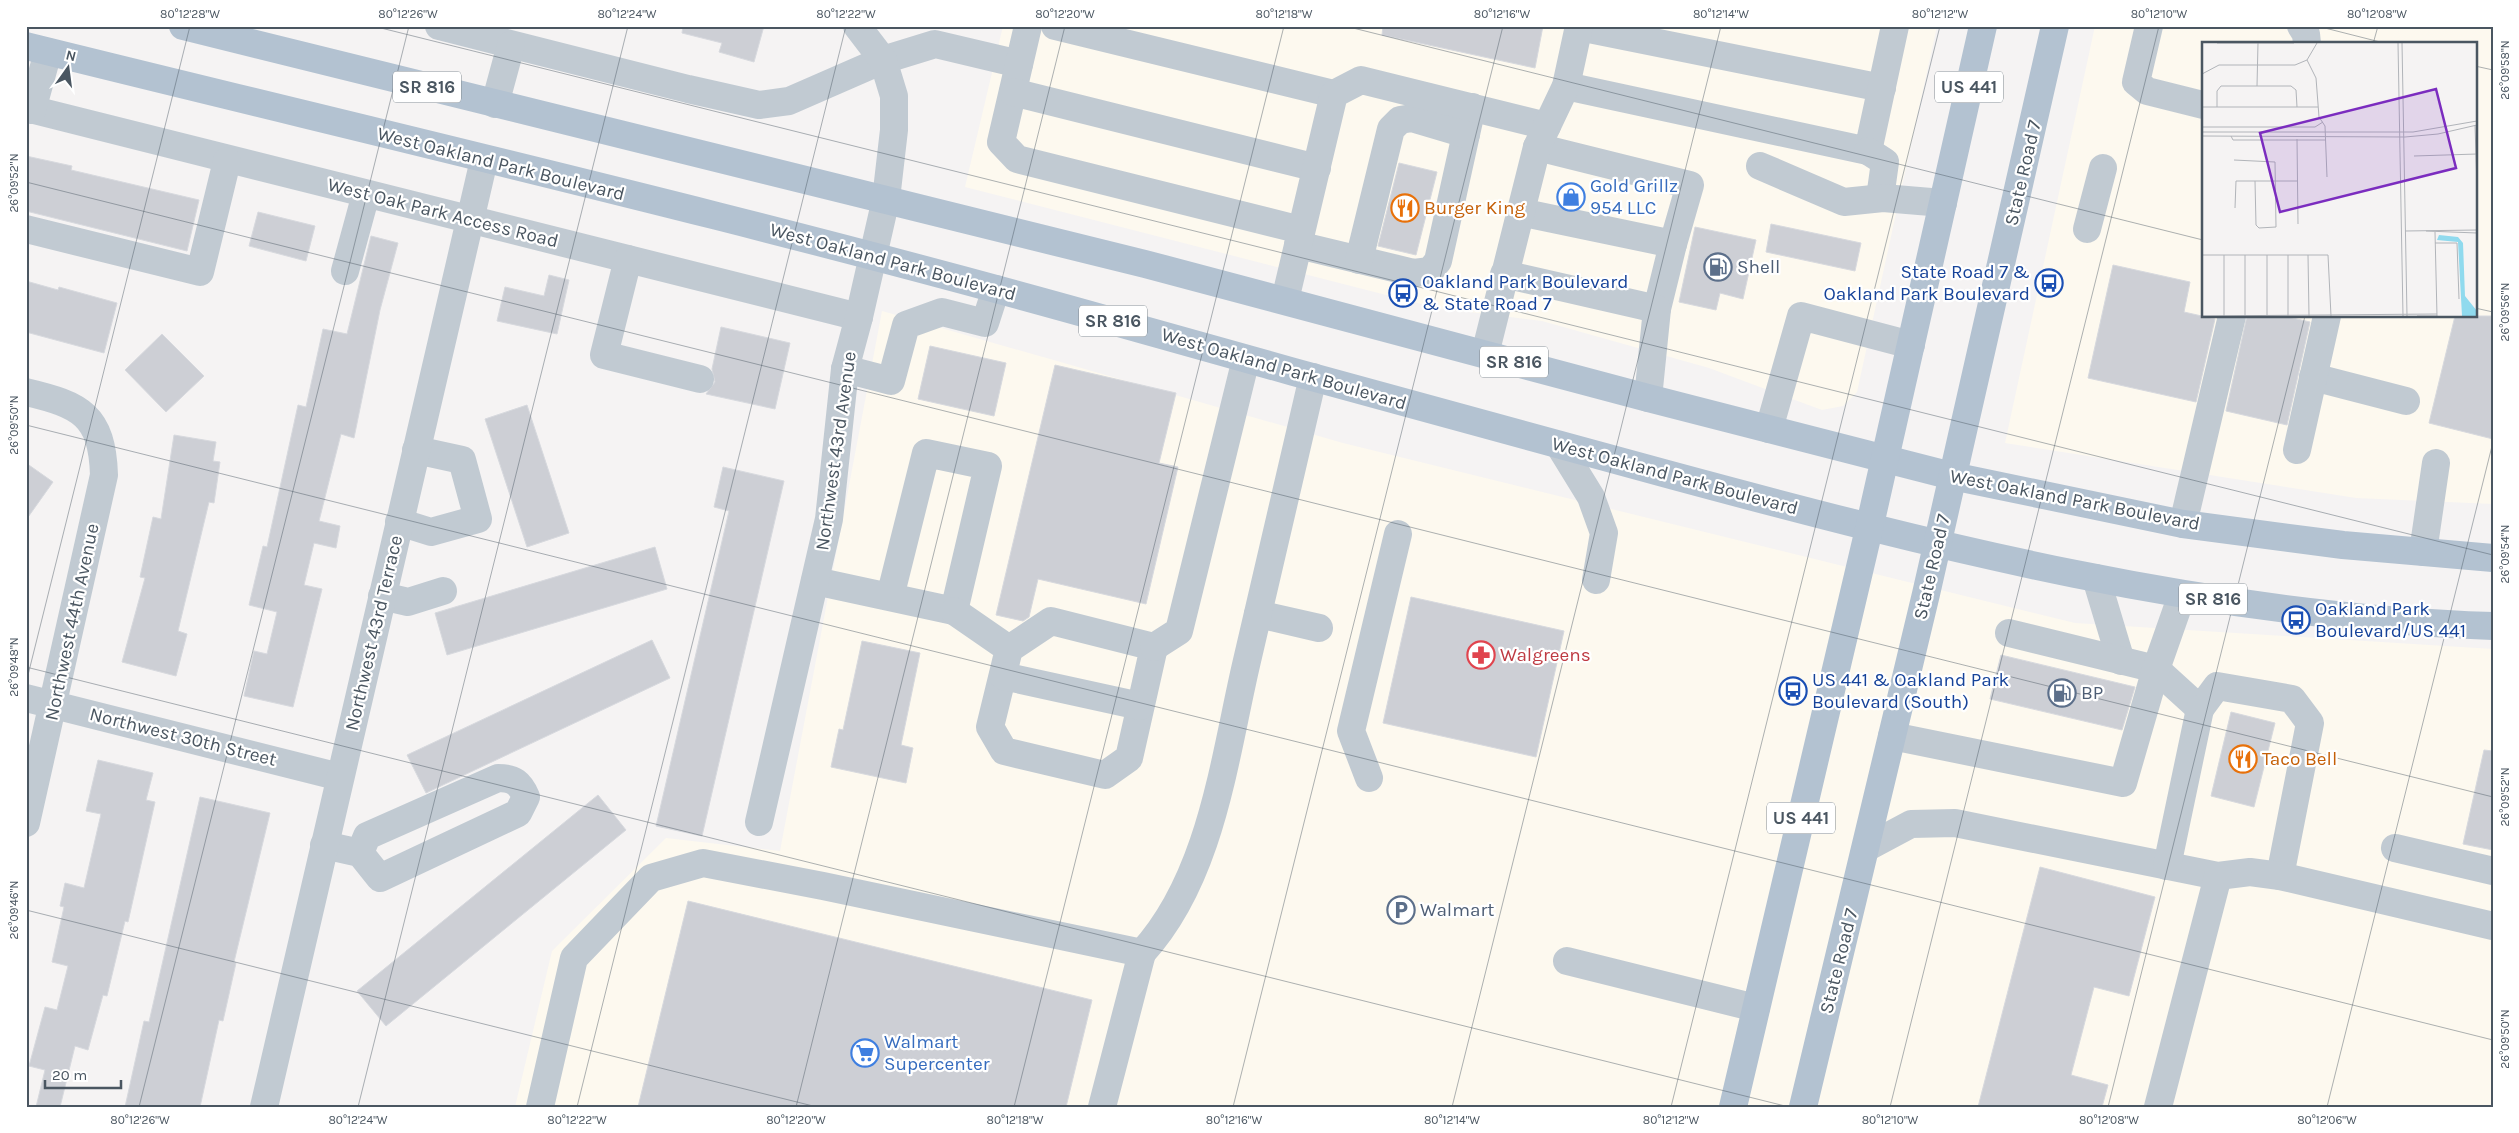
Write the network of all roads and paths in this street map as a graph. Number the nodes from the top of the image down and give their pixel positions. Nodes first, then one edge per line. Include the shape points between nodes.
1 (183, 26) edge
2 (439, 26) edge
3 (857, 26) edge
4 (1028, 26) edge
5 (1054, 26) edge
6 (1579, 26) edge
7 (1983, 26) edge
8 (2056, 26) edge
9 (2149, 26) edge
10 (2301, 26) edge
11 (1893, 27) edge
12 (2307, 42) edge
13 (511, 45) junction
14 (37, 49) edge
15 (883, 60) junction
16 (1019, 64) junction
17 (1566, 86) junction
18 (1882, 88) junction
19 (1013, 92) junction
20 (1334, 94) junction
21 (495, 104) junction
22 (2202, 105) edge
23 (1472, 107) junction
24 (29, 109) edge
25 (1466, 134) junction
26 (1542, 136) junction
27 (1868, 151) junction
28 (484, 160) junction
29 (227, 161) junction
30 (1760, 166) dead end
31 (1317, 168) junction
32 (2103, 168) dead end
33 (366, 194) junction
34 (1880, 198) junction
35 (886, 199) junction
36 (1943, 203) junction
37 (1520, 212) junction
38 (470, 218) junction
39 (2087, 229) dead end
40 (26, 230) edge
41 (1300, 238) junction
42 (1673, 244) junction
43 (872, 255) junction
44 (628, 259) junction
45 (1359, 260) junction
46 (345, 271) dead end
47 (1504, 274) junction
48 (996, 289) junction
49 (1285, 300) junction
50 (1657, 310) junction
51 (859, 317) junction
52 (2232, 318) edge
53 (2327, 318) edge
54 (1910, 345) junction
55 (1485, 354) junction
56 (1246, 359) junction
57 (845, 370) junction
58 (2313, 376) junction
59 (1313, 377) junction
60 (700, 379) dead end
61 (26, 392) edge
62 (1648, 398) junction
63 (2406, 401) dead end
64 (1769, 429) junction
65 (1559, 444) junction
66 (416, 450) junction
67 (2297, 450) dead end
68 (1884, 459) junction
69 (2436, 463) dead end
70 (1952, 476) junction
71 (399, 522) junction
72 (2183, 524) junction
73 (1869, 529) junction
74 (1398, 534) dead end
75 (1937, 545) junction
76 (2423, 552) junction
77 (2493, 558) edge
78 (2096, 578) junction
79 (1596, 580) dead end
80 (815, 581) junction
81 (443, 591) dead end
82 (2182, 595) junction
83 (382, 596) junction
84 (890, 597) junction
85 (954, 610) junction
86 (1258, 614) junction
87 (2493, 626) edge
88 (1319, 628) dead end
89 (2009, 633) dead end
90 (1154, 647) junction
91 (1009, 649) junction
92 (2121, 661) junction
93 (2156, 669) junction
94 (1003, 676) junction
95 (26, 698) edge
96 (53, 705) junction
97 (1140, 706) junction
98 (2200, 710) junction
99 (1892, 736) junction
100 (340, 776) junction
101 (1369, 778) dead end
102 (759, 822) dead end
103 (26, 823) edge
104 (324, 844) junction
105 (1866, 848) junction
106 (2395, 848) dead end
107 (360, 853) junction
108 (2167, 866) junction
109 (2493, 871) edge
110 (2218, 876) junction
111 (2280, 876) junction
112 (2493, 926) edge
113 (1142, 953) junction
114 (1567, 961) dead end
115 (1756, 1008) junction
116 (264, 1107) edge
117 (540, 1107) edge
118 (1102, 1107) edge
119 (1733, 1107) edge
120 (1803, 1107) edge
121 (2158, 1107) edge

1 - 21 main road, West Oakland Park Boulevard / SR 816
2 - 13 street
3 - 15 street, Northwest 43rd Avenue
4 - 16 street
5 - 20 street
6 - 17 street
6 - 18 street
7 - 36 main road, US 441
8 - 70 main road, State Road 7
9 - 22 street via 2136,82 2147,91
10 - 12 street
11 - 18 street
13 - 15 street via 759,105 789,101
13 - 21 street
14 - 24 street
14 - 28 main road, West Oakland Park Boulevard / SR 816
15 - 16 street via 935,44
15 - 35 street, Northwest 43rd Avenue via 894,96 894,130
16 - 19 street
17 - 26 street
17 - 27 street
18 - 27 street
19 - 31 street
19 - 41 street via 1001,142 1016,159
20 - 23 street via 1361,80
20 - 31 street
21 - 35 main road, West Oakland Park Boulevard / SR 816
23 - 25 street
23 - 26 street
24 - 29 street, West Oak Park Access Road
25 - 45 street via 1438,261 1430,271 1414,273
25 - 45 street via 1412,118 1400,120 1391,129
26 - 37 street
26 - 42 street via 1690,184
27 - 34 street via 1885,162
28 - 38 street, Northwest 43rd Terrace
28 - 43 main road, West Oakland Park Boulevard / SR 816
29 - 33 street, West Oak Park Access Road
29 - 40 street via 200,272
30 - 34 street via 1844,202
31 - 41 street
32 - 39 street
33 - 38 street, West Oak Park Access Road
33 - 46 street
34 - 36 street
35 - 43 street, Northwest 43rd Avenue
35 - 49 main road, West Oakland Park Boulevard / SR 816
36 - 54 main road, US 441
37 - 42 street
37 - 47 street
38 - 44 street, West Oak Park Access Road
38 - 66 street, Northwest 43rd Terrace
41 - 45 street
41 - 49 street
42 - 50 street
43 - 48 main road, West Oakland Park Boulevard / SR 816
43 - 51 street, Northwest 43rd Avenue
44 - 51 street, West Oak Park Access Road
44 - 60 street via 604,355
47 - 50 street
47 - 55 street
48 - 56 main road, West Oakland Park Boulevard / SR 816
48 - 57 street via 985,323 942,312 906,326 891,381
49 - 55 main road, West Oakland Park Boulevard / SR 816
50 - 62 street
51 - 57 street, Northwest 43rd Avenue
52 - 72 street
53 - 58 street
54 - 64 street via 1801,316
54 - 68 main road, US 441
55 - 62 main road, West Oakland Park Boulevard / SR 816
56 - 59 main road, West Oakland Park Boulevard / SR 816
56 - 90 street via 1179,631
57 - 80 street, Northwest 43rd Avenue via 830,519
58 - 63 street
58 - 67 street
59 - 65 main road, West Oakland Park Boulevard / SR 816
59 - 86 street
61 - 96 street, Northwest 44th Avenue via 53,398 76,409 92,421 101,440 104,475
62 - 64 main road, West Oakland Park Boulevard / SR 816
64 - 68 main road, West Oakland Park Boulevard / SR 816
65 - 73 main road, West Oakland Park Boulevard / SR 816
65 - 79 street via 1591,497 1604,533
66 - 71 street, Northwest 43rd Terrace
66 - 71 street via 462,460 478,519 431,532
68 - 70 main road, West Oakland Park Boulevard / SR 816
68 - 73 main road, US 441
69 - 76 street
70 - 72 main road, West Oakland Park Boulevard / SR 816
70 - 75 main road, State Road 7
71 - 83 street, Northwest 43rd Terrace
72 - 76 main road, West Oakland Park Boulevard / SR 816
73 - 75 main road, West Oakland Park Boulevard / SR 816
73 - 115 main road, US 441
74 - 101 street via 1351,732
75 - 78 main road, West Oakland Park Boulevard / SR 816
75 - 99 main road, State Road 7
76 - 77 main road, West Oakland Park Boulevard / SR 816
78 - 82 main road, West Oakland Park Boulevard / SR 816
78 - 92 street
80 - 84 street
80 - 102 street, Northwest 43rd Avenue
81 - 83 street via 408,602
82 - 87 main road, West Oakland Park Boulevard / SR 816 via 2388,619
82 - 93 street
83 - 100 street, Northwest 43rd Terrace
84 - 85 street
84 - 85 street via 926,453 988,466
85 - 91 street
86 - 88 street
86 - 113 street via 1213,809 1191,880 1154,940
89 - 92 street
90 - 91 street via 1051,621
90 - 97 street
91 - 94 street
92 - 93 street
93 - 98 street
93 - 99 street via 2123,783
94 - 97 street
94 - 97 street via 990,727 1004,751 1105,775 1129,758
95 - 96 street, Northwest 30th Street
96 - 100 street, Northwest 30th Street
96 - 103 street, Northwest 44th Avenue
98 - 108 street
98 - 111 street via 2217,686 2292,699 2310,723
99 - 105 main road, State Road 7
100 - 104 street, Northwest 43rd Terrace
104 - 107 street
104 - 116 street, Northwest 43rd Terrace
105 - 108 street via 1911,824 1955,823
105 - 120 main road, State Road 7
106 - 109 street
107 - 107 street via 380,878 518,813 526,797 521,785 510,778 498,778 367,836
108 - 110 street
110 - 111 street via 2250,872
110 - 121 street
111 - 112 street
113 - 117 street via 703,864 650,878 574,958
113 - 118 street
114 - 115 street
115 - 119 main road, US 441

